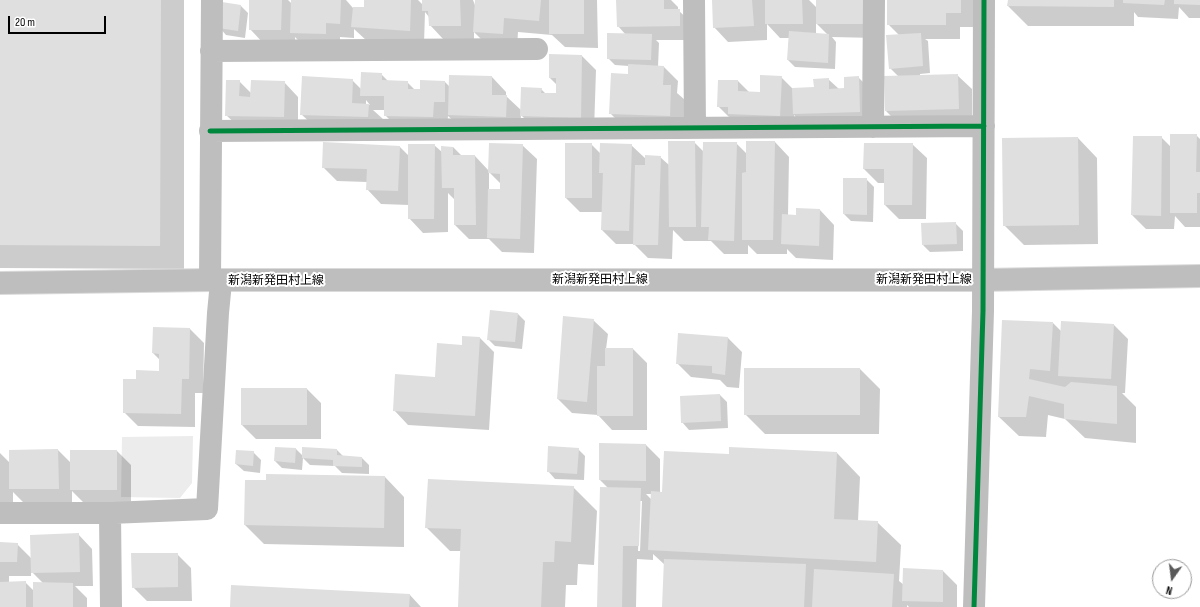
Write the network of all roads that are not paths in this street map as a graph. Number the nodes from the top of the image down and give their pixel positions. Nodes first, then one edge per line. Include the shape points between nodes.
1 (212, 0) edge
2 (694, 0) edge
3 (874, 0) edge
4 (984, 0) edge
5 (537, 49) dead end
6 (211, 51) junction
7 (984, 126) junction
8 (873, 127) junction
9 (695, 128) junction
10 (210, 131) junction
11 (1200, 276) edge
12 (982, 280) junction
13 (215, 281) junction
14 (0, 283) edge
15 (0, 512) edge
16 (110, 513) junction
17 (111, 607) edge
18 (974, 607) edge

1 - 6 street
2 - 9 street
3 - 8 street
4 - 7 street
5 - 6 street
6 - 10 street
7 - 8 street
7 - 12 street
8 - 9 street
9 - 10 street
10 - 13 street
11 - 12 street, 新潟新発田村上線
12 - 13 street, 新潟新発田村上線
12 - 18 street
13 - 14 street, 新潟新発田村上線
13 - 16 street via 218,313 207,509
15 - 16 street
16 - 17 street

